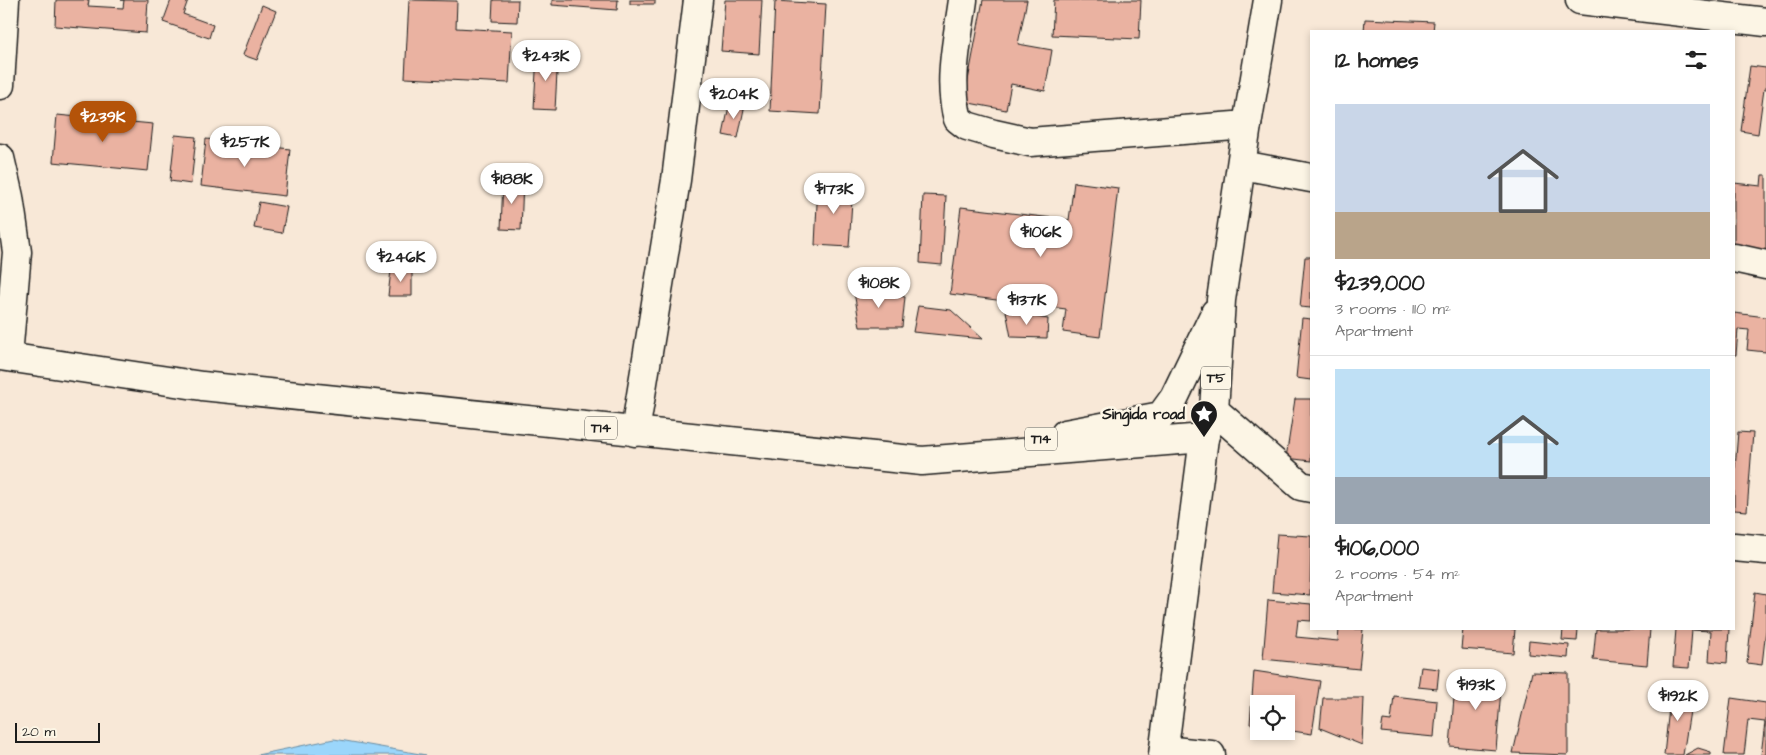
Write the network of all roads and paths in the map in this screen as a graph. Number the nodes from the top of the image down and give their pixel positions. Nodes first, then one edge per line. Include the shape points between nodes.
1 (6, 0) edge
2 (698, 0) edge
3 (963, 0) edge
4 (1268, 0) edge
5 (1580, 0) edge
6 (1766, 22) edge
7 (0, 85) edge
8 (1247, 125) junction
9 (0, 158) edge
10 (1242, 165) junction
11 (1310, 178) edge
12 (1735, 258) edge
13 (1766, 264) edge
14 (1221, 300) junction
15 (4, 356) edge
16 (1214, 410) junction
17 (635, 432) junction
18 (1204, 438) junction
19 (922, 462) junction
20 (1310, 488) edge
21 (1735, 548) edge
22 (1766, 550) edge
23 (1163, 752) edge
24 (1211, 755) edge

1 - 7 main road
2 - 17 main road via 676,180
3 - 8 main road via 954,95 958,119 967,126 1030,142
4 - 8 main road, T5
5 - 6 main road
8 - 10 main road, T5
9 - 15 main road via 17,252
10 - 11 main road
10 - 14 main road, T5
12 - 13 main road
14 - 16 main road, T5
14 - 19 main road, T14 via 1174,398 1161,416
15 - 17 main road, T14 via 202,386
16 - 18 main road, T5
16 - 20 main road via 1302,486
17 - 19 main road, T14
18 - 19 main road, T14
18 - 23 main road, T5
21 - 22 main road
23 - 24 main road

